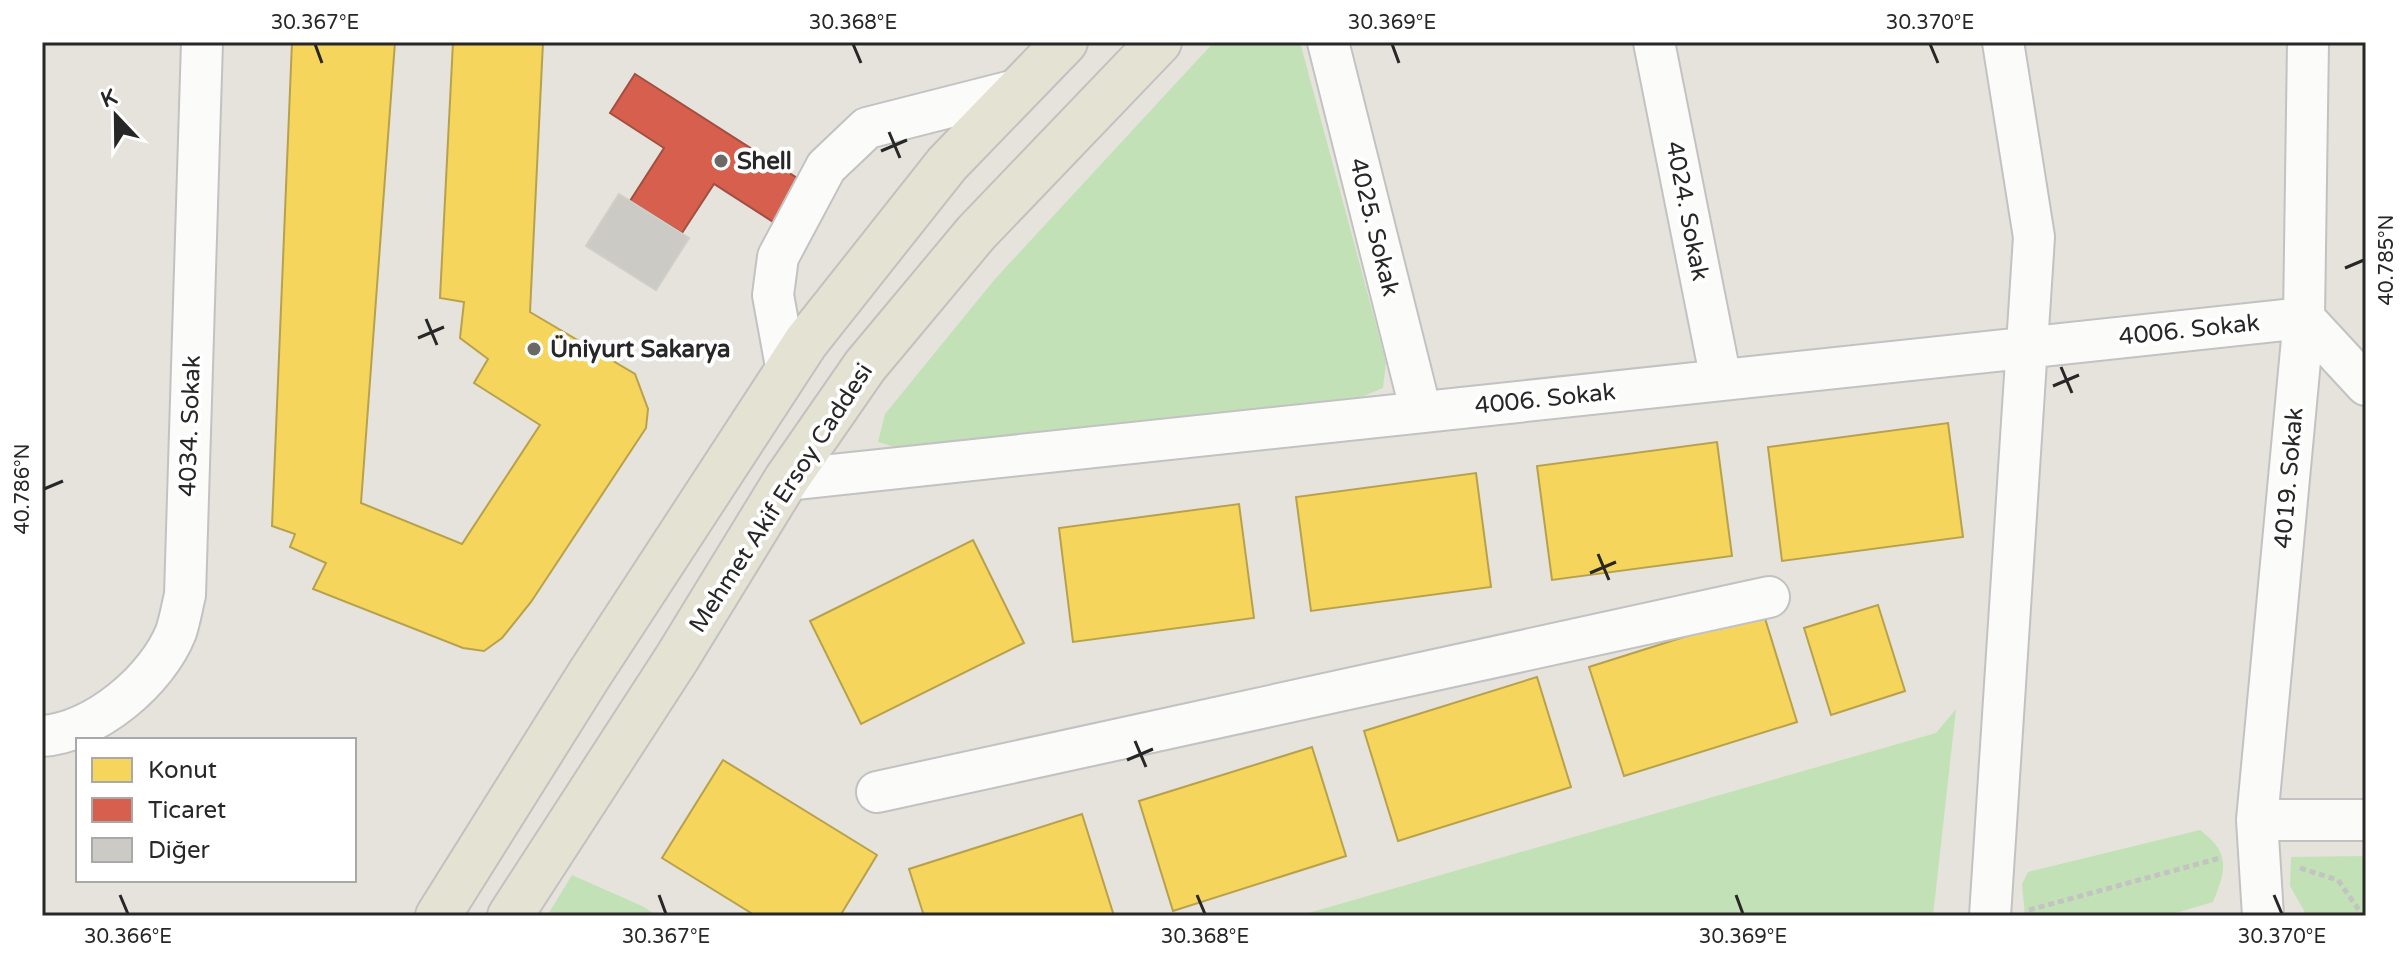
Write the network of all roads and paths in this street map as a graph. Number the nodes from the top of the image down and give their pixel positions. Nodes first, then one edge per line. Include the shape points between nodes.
1 (202, 42) edge
2 (1065, 42) edge
3 (1159, 42) edge
4 (1328, 42) edge
5 (1654, 42) edge
6 (2003, 42) edge
7 (2308, 42) edge
8 (1020, 89) junction
9 (2304, 318) junction
10 (2029, 347) junction
11 (787, 372) junction
12 (1721, 380) junction
13 (2366, 385) edge
14 (1421, 412) junction
15 (786, 480) junction
16 (1769, 597) dead end
17 (42, 736) edge
18 (877, 792) dead end
19 (2257, 820) junction
20 (2366, 820) edge
21 (2260, 860) junction
22 (2006, 914) edge
23 (2259, 915) edge
24 (438, 916) edge
25 (510, 916) edge
26 (2363, 916) edge

1 - 17 street, 4034. Sokak via 185,595 176,633 146,681 96,719 59,735
2 - 8 main road
3 - 15 main road, Mehmet Akif Ersoy Caddesi via 976,233 865,366
4 - 14 street, 4025. Sokak
5 - 12 street, 4024. Sokak
6 - 10 street via 2034,237
7 - 9 street, 4019. Sokak
8 - 11 main road via 947,164
8 - 11 street via 867,128 826,167 778,257 773,295
9 - 10 street, 4006. Sokak
9 - 13 street
9 - 19 street, 4019. Sokak
10 - 12 street, 4006. Sokak
10 - 22 street
11 - 24 main road
12 - 14 street, 4006. Sokak
14 - 15 street, 4006. Sokak
15 - 25 main road, Mehmet Akif Ersoy Caddesi
16 - 18 street
19 - 20 street
19 - 21 street, 4019. Sokak
21 - 22 path via 2234,854
21 - 23 street, 4019. Sokak
21 - 26 path via 2338,880

